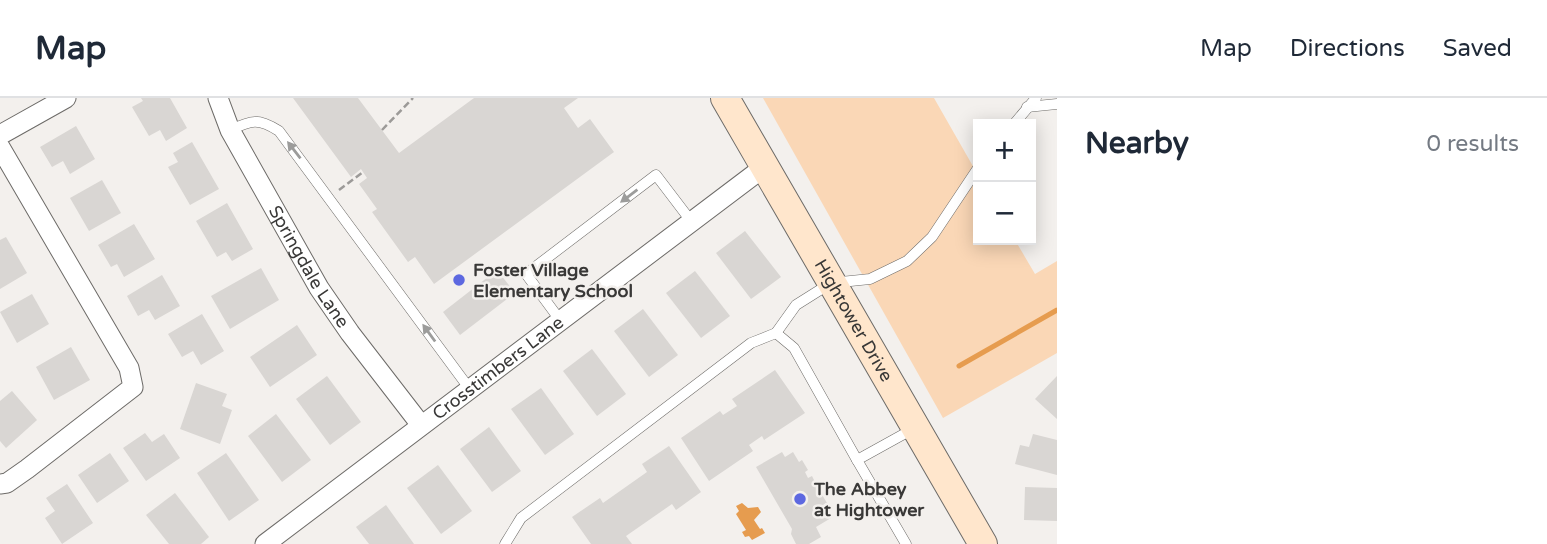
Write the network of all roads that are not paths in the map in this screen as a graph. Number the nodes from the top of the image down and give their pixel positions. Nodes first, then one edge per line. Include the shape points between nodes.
1 (66, 98) edge
2 (218, 98) edge
3 (725, 98) edge
4 (1036, 98) edge
5 (1057, 104) edge
6 (1027, 107) junction
7 (1018, 119) edge
8 (230, 130) junction
9 (0, 135) edge
10 (0, 146) edge
11 (764, 167) junction
12 (973, 176) edge
13 (691, 221) junction
14 (831, 283) junction
15 (560, 320) junction
16 (776, 333) junction
17 (469, 388) junction
18 (421, 425) junction
19 (916, 428) junction
20 (858, 460) junction
21 (0, 484) edge
22 (265, 544) edge
23 (505, 544) edge
24 (906, 544) edge
25 (983, 544) edge

1 - 9 street
2 - 8 street, Springdale Lane
3 - 11 street, Hightower Drive
4 - 6 lane
5 - 6 lane
6 - 7 lane
17 -> 8 lane via 279,131 256,121
8 - 18 street, Springdale Lane via 319,288
10 - 21 street via 129,368 133,387 17,476
11 - 13 street, Crosstimbers Lane
11 - 14 street, Hightower Drive
12 - 14 lane via 932,237 907,261 870,279
13 - 15 street, Crosstimbers Lane
13 -> 15 lane via 656,175 526,274
14 - 16 lane via 796,305
14 - 19 street, Hightower Drive
15 - 17 street, Crosstimbers Lane
16 - 20 lane via 794,348
16 - 23 lane via 751,343 521,517
17 - 18 street, Crosstimbers Lane
18 - 22 street, Crosstimbers Lane
19 - 20 lane
19 - 25 street, Hightower Drive
20 - 24 lane

